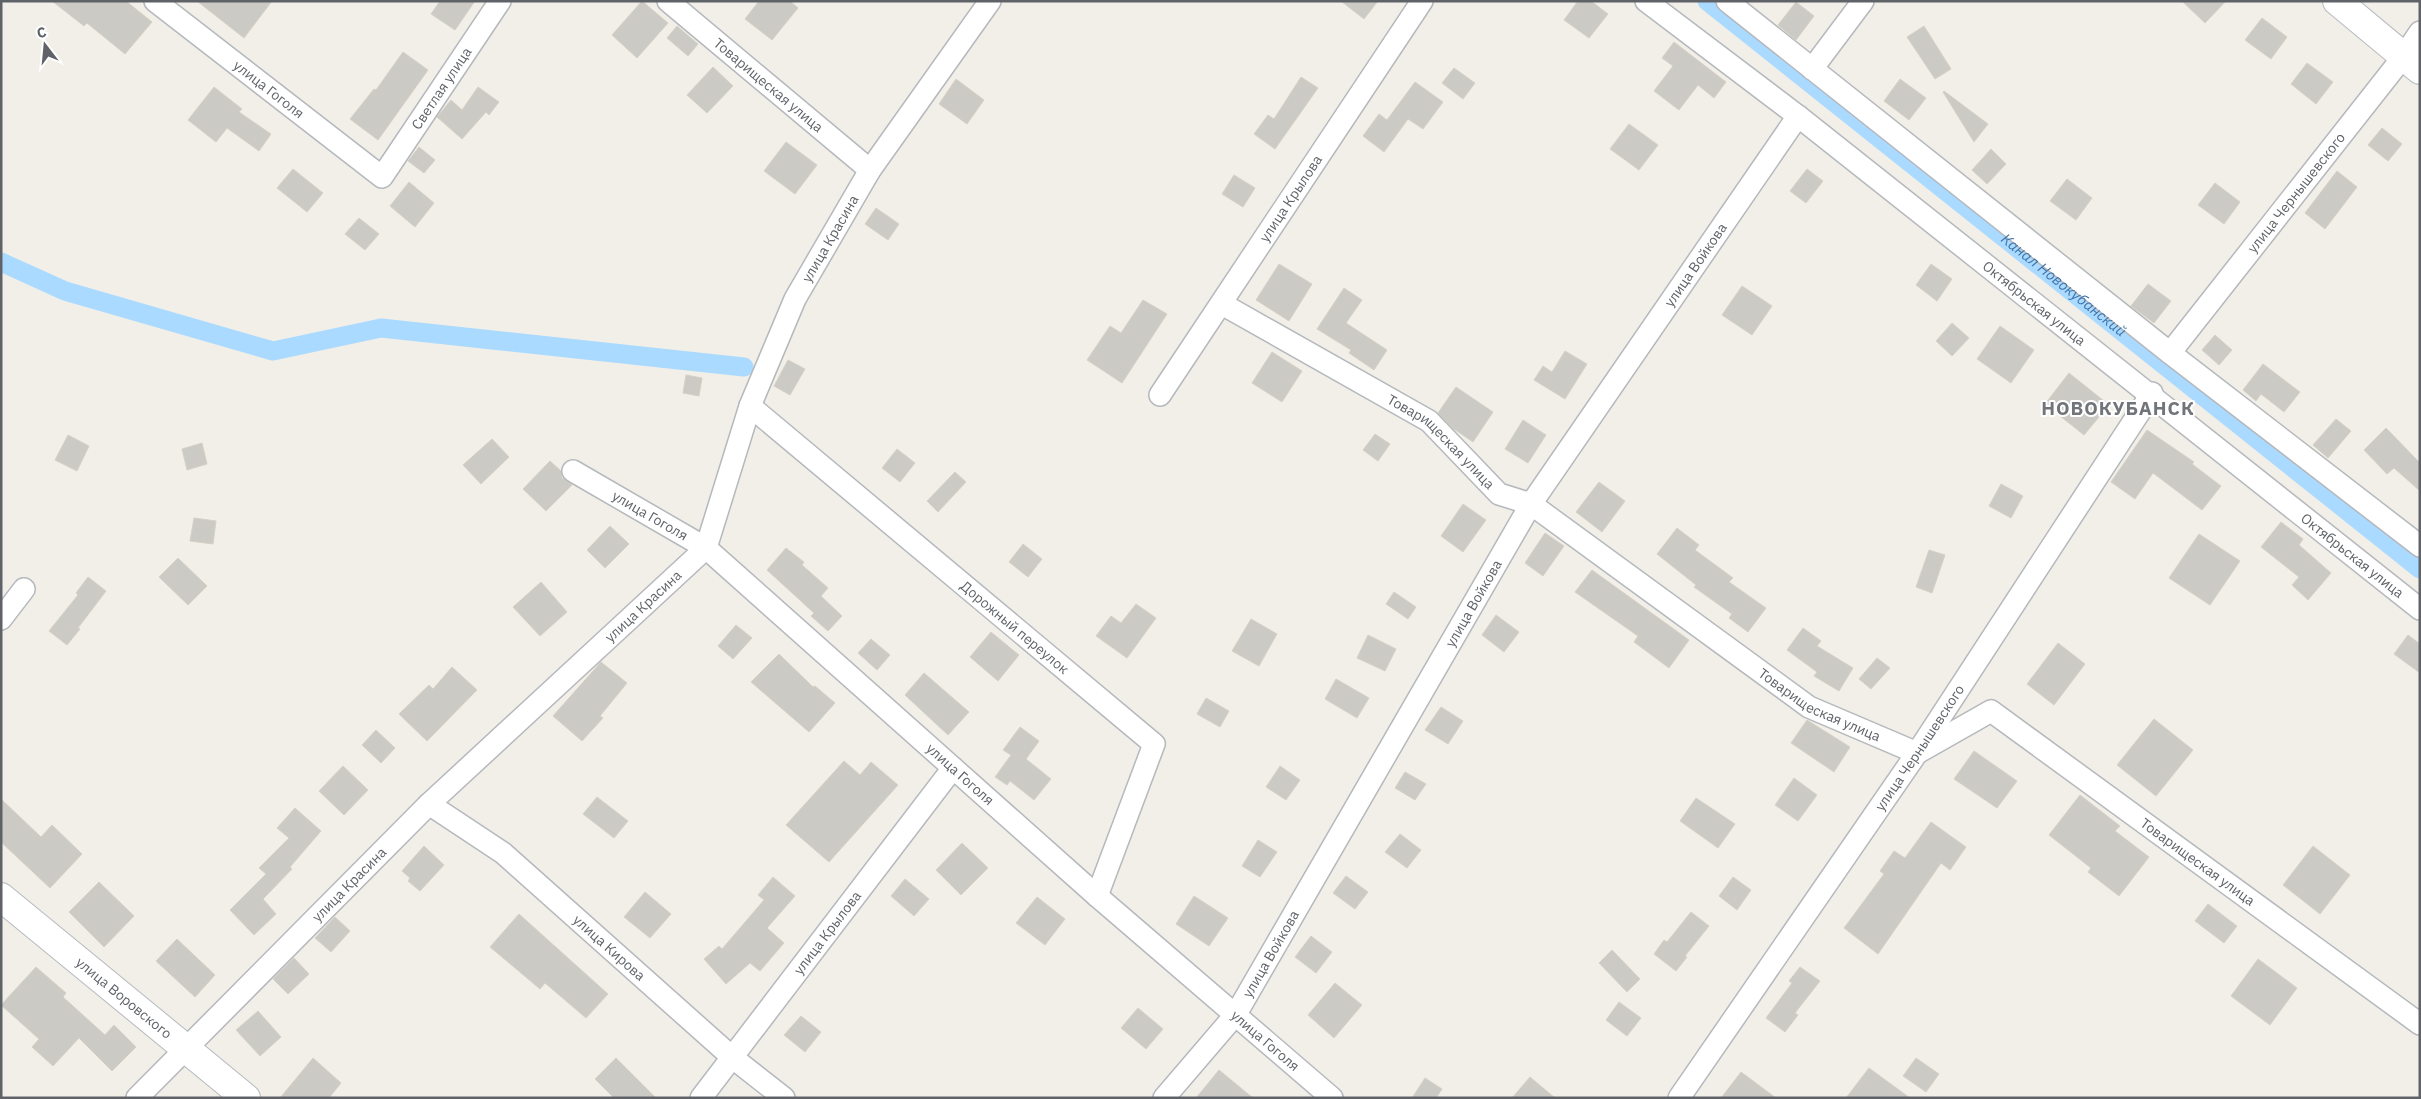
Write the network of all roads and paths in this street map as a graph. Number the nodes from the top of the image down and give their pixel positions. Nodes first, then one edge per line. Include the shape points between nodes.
1 (155, 1) edge
2 (500, 1) edge
3 (668, 1) edge
4 (990, 1) edge
5 (1422, 1) edge
6 (1646, 1) edge
7 (1727, 1) edge
8 (1863, 1) edge
9 (2337, 1) edge
10 (2420, 32) edge
11 (2411, 64) edge
12 (1812, 69) junction
13 (1798, 116) junction
14 (870, 170) junction
15 (382, 177) joint
16 (1222, 304) junction
17 (2170, 353) junction
18 (2151, 395) junction
19 (1160, 396) dead end
20 (750, 406) junction
21 (573, 471) dead end
22 (1531, 504) junction
23 (2420, 546) edge
24 (706, 548) junction
25 (24, 589) dead end
26 (2420, 609) edge
27 (1, 619) edge
28 (1917, 753) junction
29 (953, 768) junction
30 (429, 804) junction
31 (1097, 896) junction
32 (1, 897) edge
33 (1236, 1014) junction
34 (2420, 1024) edge
35 (187, 1050) junction
36 (732, 1058) junction
37 (137, 1098) edge
38 (246, 1098) edge
39 (701, 1098) edge
40 (784, 1098) edge
41 (1164, 1098) edge
42 (1332, 1098) edge
43 (1679, 1098) edge

1 - 15 street, улица Гоголя
2 - 15 street, Светлая улица
3 - 14 street, Товарищеская улица
4 - 14 street, улица Красина
5 - 16 street, улица Крылова
6 - 13 street, Октябрьская улица
7 - 12 street
8 - 12 street
9 - 11 main road
10 - 11 street, улица Чернышевского
11 - 17 street, улица Чернышевского
12 - 17 street
13 - 18 street, Октябрьская улица
13 - 22 street, улица Войкова
14 - 20 street, улица Красина via 795,299
16 - 19 street, улица Крылова
16 - 22 street, Товарищеская улица via 1429,421 1499,494
17 - 23 street
18 - 26 street, Октябрьская улица
18 - 28 street, улица Чернышевского
20 - 24 street, улица Красина
20 - 31 street, Дорожный переулок via 1154,744
21 - 24 street, улица Гоголя
22 - 28 street, Товарищеская улица via 1809,707
22 - 33 street, улица Войкова
24 - 29 street, улица Гоголя
24 - 30 street, улица Красина
25 - 27 street
28 - 34 street, Товарищеская улица via 1991,711
28 - 43 street, улица Чернышевского
29 - 31 street, улица Гоголя
29 - 36 street, улица Крылова
30 - 35 street, улица Красина
30 - 36 street, улица Кирова via 503,853
31 - 33 street, улица Гоголя
32 - 35 main road, улица Воровского
33 - 41 street, улица Войкова
33 - 42 street, улица Гоголя
35 - 37 street, улица Красина
35 - 38 main road, улица Воровского
36 - 39 street, улица Крылова
36 - 40 street, улица Кирова

